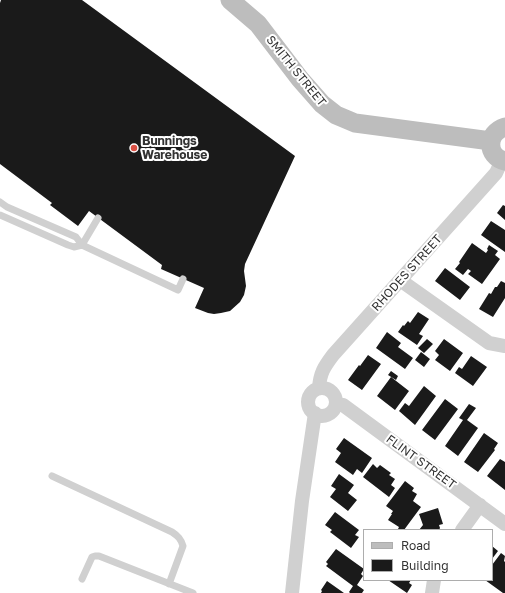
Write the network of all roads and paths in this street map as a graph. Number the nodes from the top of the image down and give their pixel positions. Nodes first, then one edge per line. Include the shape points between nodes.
1 (230, 0) edge
2 (505, 127) edge
3 (491, 141) junction
4 (504, 161) edge
5 (0, 202) edge
6 (0, 215) edge
7 (98, 218) dead end
8 (82, 245) junction
9 (183, 278) dead end
10 (400, 280) junction
11 (505, 346) edge
12 (320, 388) junction
13 (336, 404) junction
14 (315, 413) junction
15 (52, 476) dead end
16 (480, 505) junction
17 (505, 524) edge
18 (463, 529) edge
19 (82, 579) dead end
20 (434, 581) edge
21 (169, 584) junction
22 (193, 593) edge
23 (292, 593) edge
24 (432, 593) edge

1 - 3 street, SMITH STREET via 258,24 300,79 322,104 336,115 355,123
2 - 3 street via 496,131
3 - 4 street via 494,155
4 - 10 street, RHODES STREET
5 - 8 lane via 76,237
6 - 8 lane via 68,245
7 - 8 lane
8 - 9 lane via 178,290
10 - 11 street via 489,343
10 - 12 street, RHODES STREET via 333,355 322,370
12 - 13 street via 330,390 335,396
12 - 14 street via 309,397 308,402
13 - 14 street via 328,414
13 - 16 street, FLINT STREET via 343,405
14 - 23 street
15 - 21 lane via 179,536 183,546
16 - 17 street, FLINT STREET
16 - 18 street
19 - 21 lane via 92,557 99,556
20 - 24 street
21 - 22 lane

